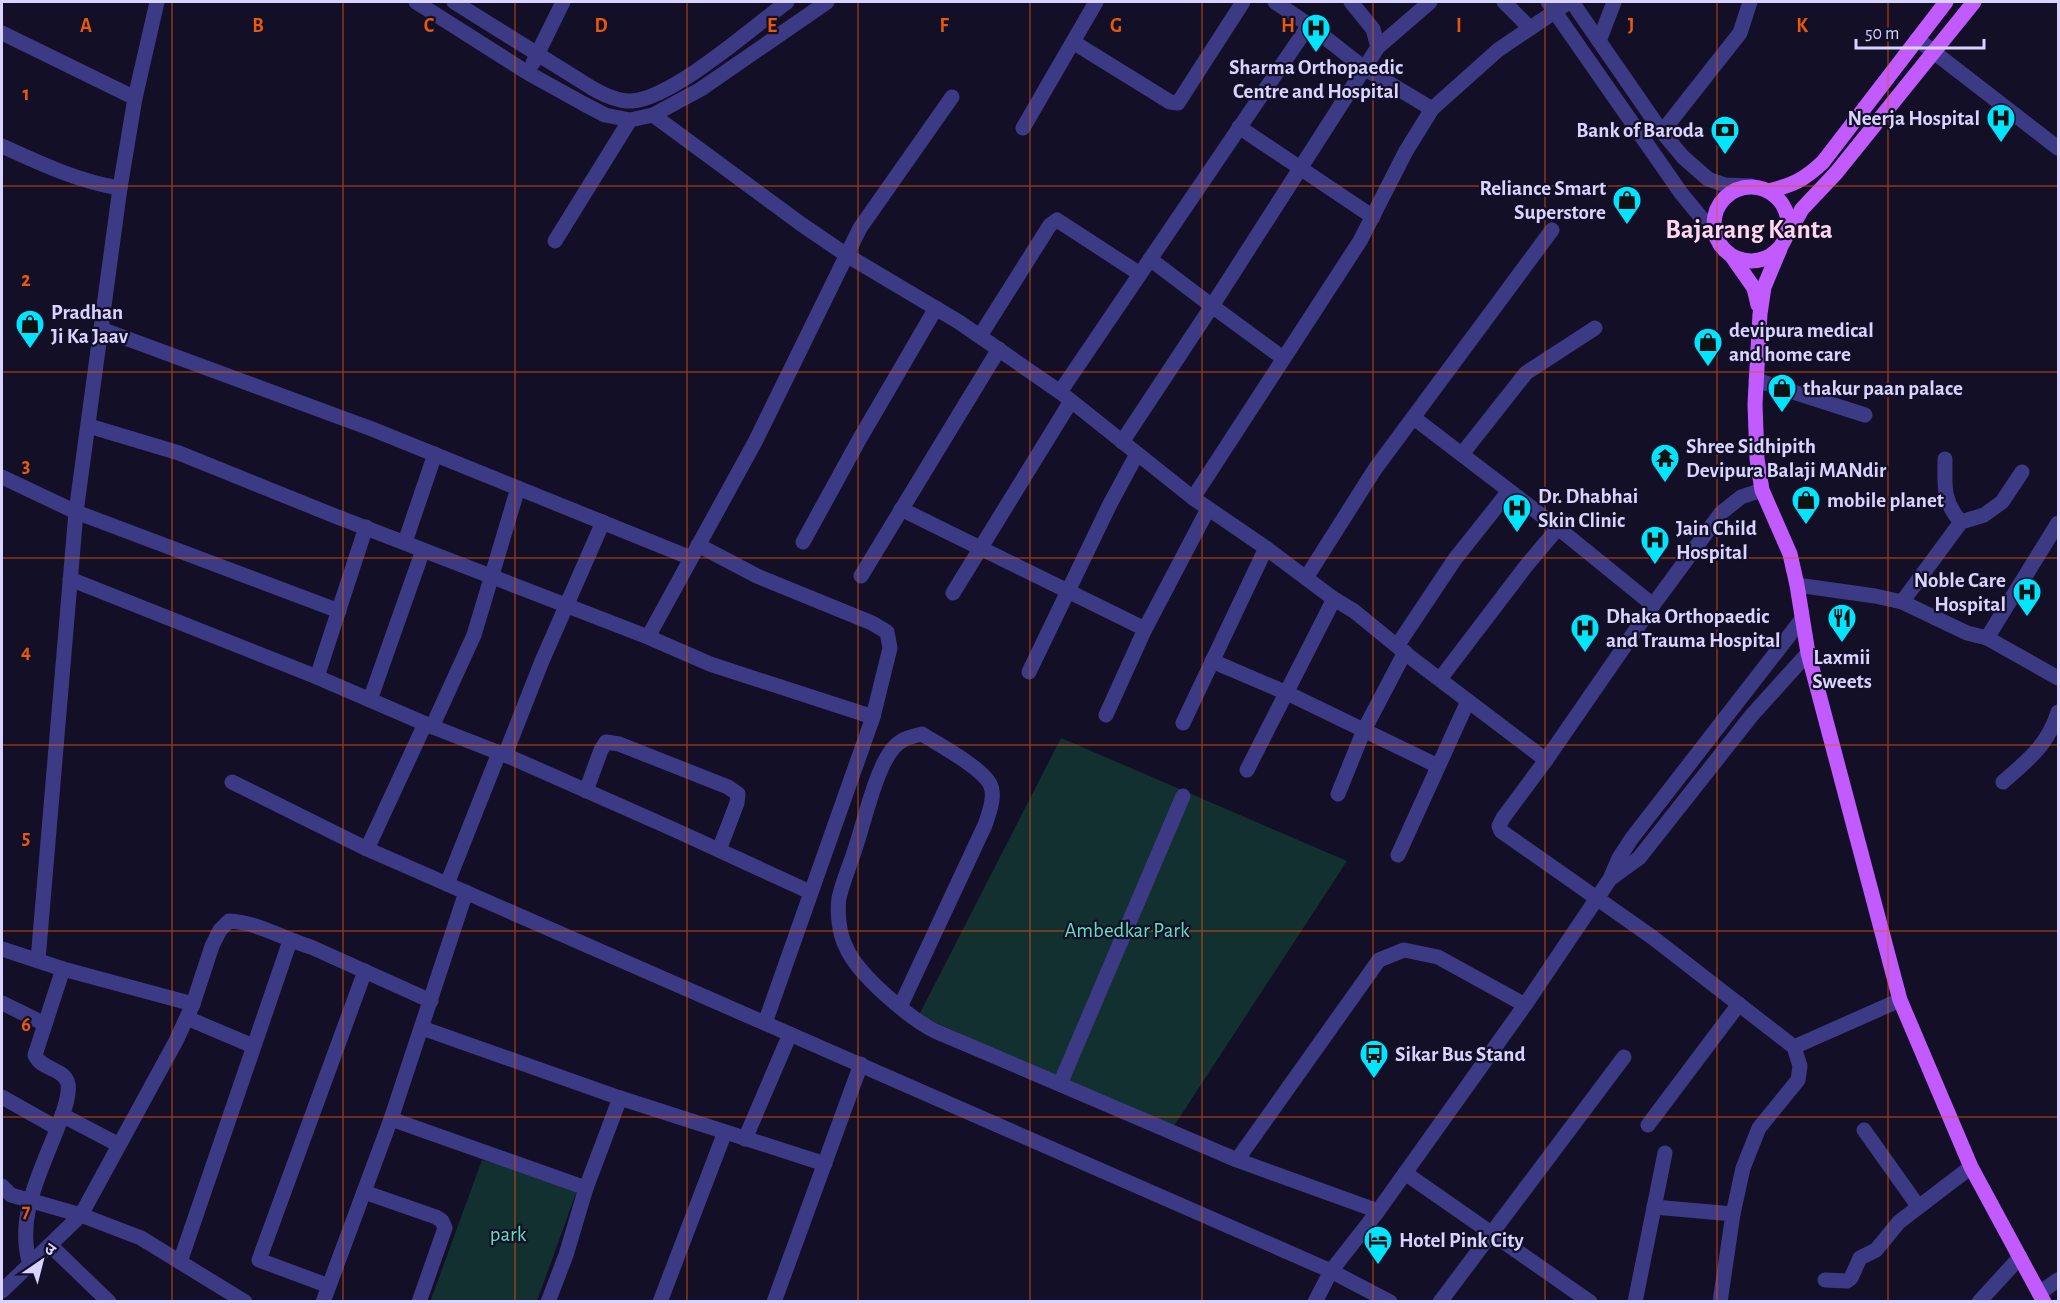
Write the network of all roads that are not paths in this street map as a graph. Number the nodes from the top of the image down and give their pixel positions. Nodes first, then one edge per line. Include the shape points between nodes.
1 (157, 2) edge
2 (416, 2) edge
3 (454, 2) edge
4 (563, 2) edge
5 (787, 2) edge
6 (827, 2) edge
7 (1096, 2) edge
8 (1243, 2) edge
9 (1275, 2) edge
10 (1351, 2) edge
11 (1430, 2) edge
12 (1504, 2) edge
13 (1570, 2) edge
14 (1614, 2) edge
15 (1749, 2) edge
16 (1946, 2) edge
17 (1974, 2) edge
18 (1551, 6) edge
19 (1309, 25) junction
20 (1530, 28) junction
21 (2, 33) edge
22 (1917, 39) junction
23 (1599, 41) junction
24 (1072, 42) junction
25 (1378, 47) junction
26 (1934, 53) junction
27 (537, 54) junction
28 (1364, 68) junction
29 (528, 73) junction
30 (691, 74) junction
31 (701, 89) junction
32 (952, 97) dead end
33 (135, 98) junction
34 (1432, 109) junction
35 (653, 115) junction
36 (630, 120) junction
37 (1239, 127) junction
38 (1023, 128) dead end
39 (1662, 132) junction
40 (2, 146) edge
41 (2058, 148) edge
42 (1300, 168) junction
43 (1752, 186) junction
44 (120, 188) junction
45 (1768, 190) junction
46 (1372, 217) junction
47 (1551, 230) dead end
48 (1713, 232) junction
49 (1788, 234) junction
50 (555, 241) dead end
51 (1780, 249) junction
52 (848, 256) junction
53 (1733, 258) junction
54 (1150, 259) junction
55 (1140, 274) junction
56 (1212, 306) junction
57 (936, 308) junction
58 (1760, 314) junction
59 (1595, 328) dead end
60 (101, 329) junction
61 (980, 336) junction
62 (999, 349) junction
63 (1283, 358) junction
64 (1756, 380) junction
65 (1065, 397) junction
66 (1865, 415) dead end
67 (1414, 418) junction
68 (89, 426) junction
69 (1122, 442) junction
70 (435, 454) junction
71 (1137, 454) junction
72 (1462, 454) junction
73 (1945, 459) dead end
74 (2022, 472) dead end
75 (2, 477) edge
76 (519, 488) junction
77 (1762, 490) junction
78 (1509, 491) junction
79 (1193, 498) junction
80 (1208, 508) junction
81 (901, 509) junction
82 (76, 512) junction
83 (603, 522) junction
84 (1961, 522) junction
85 (2058, 523) edge
86 (366, 527) junction
87 (1558, 528) junction
88 (405, 542) junction
89 (804, 542) dead end
90 (1266, 548) junction
91 (980, 549) junction
92 (423, 550) junction
93 (695, 551) junction
94 (861, 576) dead end
95 (491, 577) junction
96 (1306, 578) junction
97 (70, 579) junction
98 (1797, 585) junction
99 (1067, 591) junction
100 (953, 593) dead end
101 (1334, 599) junction
102 (1902, 602) junction
103 (566, 605) junction
104 (1653, 605) junction
105 (339, 611) junction
106 (1802, 619) junction
107 (1145, 629) junction
108 (648, 637) junction
109 (1987, 638) junction
110 (1401, 649) junction
111 (1808, 653) junction
112 (1212, 661) junction
113 (1029, 672) dead end
114 (317, 677) junction
115 (2058, 678) edge
116 (1440, 679) junction
117 (1287, 693) junction
118 (370, 700) junction
119 (1468, 700) junction
120 (2058, 712) edge
121 (1106, 715) dead end
122 (873, 717) junction
123 (1183, 723) dead end
124 (429, 726) junction
125 (1364, 730) junction
126 (502, 754) junction
127 (1546, 760) junction
128 (1438, 766) junction
129 (1247, 770) dead end
130 (232, 782) dead end
131 (2003, 782) dead end
132 (586, 790) junction
133 (1338, 794) dead end
134 (1183, 796) dead end
135 (367, 849) junction
136 (720, 850) junction
137 (1398, 855) dead end
138 (1610, 879) junction
139 (447, 884) junction
140 (466, 892) junction
141 (810, 892) junction
142 (1596, 898) junction
143 (290, 941) junction
144 (2, 949) edge
145 (38, 960) junction
146 (63, 969) junction
147 (365, 971) junction
148 (1900, 1000) junction
149 (431, 1001) junction
150 (2, 1003) edge
151 (1739, 1004) junction
152 (1525, 1005) junction
153 (900, 1007) junction
154 (190, 1011) junction
155 (765, 1023) junction
156 (45, 1024) junction
157 (422, 1028) junction
158 (790, 1034) junction
159 (253, 1046) junction
160 (1794, 1047) junction
161 (1624, 1057) dead end
162 (861, 1064) junction
163 (1060, 1084) junction
164 (2, 1097) edge
165 (620, 1098) junction
166 (391, 1119) junction
167 (60, 1121) junction
168 (1648, 1125) dead end
169 (1864, 1130) dead end
170 (725, 1132) junction
171 (745, 1139) junction
172 (119, 1145) junction
173 (1665, 1153) dead end
174 (1237, 1160) junction
175 (825, 1164) junction
176 (1971, 1167) junction
177 (1405, 1173) junction
178 (2, 1186) edge
179 (586, 1188) junction
180 (364, 1192) junction
181 (29, 1201) junction
182 (1918, 1206) junction
183 (1654, 1207) junction
184 (1378, 1211) junction
185 (1733, 1214) junction
186 (81, 1215) junction
187 (1493, 1233) junction
188 (50, 1245) junction
189 (2020, 1257) junction
190 (180, 1262) junction
191 (30, 1265) junction
192 (1331, 1271) junction
193 (1825, 1280) dead end
194 (2058, 1280) edge
195 (329, 1286) junction
196 (6, 1288) edge
197 (2042, 1297) edge
198 (423, 1301) edge
199 (6, 1302) edge
200 (110, 1302) edge
201 (245, 1302) edge
202 (323, 1302) edge
203 (548, 1302) edge
204 (660, 1302) edge
205 (774, 1302) edge
206 (1315, 1302) edge
207 (1390, 1302) edge
208 (1440, 1302) edge
209 (1590, 1302) edge
210 (1635, 1302) edge
211 (1720, 1302) edge
212 (1980, 1302) edge

1 - 33 street
2 - 29 street
3 - 27 street
4 - 27 street
5 - 30 street
6 - 31 street
7 - 24 street
8 - 24 street via 1178,103 1170,102
9 - 19 street
10 - 25 street via 1373,29
11 - 25 street
12 - 20 street
13 - 18 street
13 - 23 street
14 - 23 street
15 - 39 street via 1740,33
16 - 22 main road
17 - 26 main road
18 - 20 street
18 - 48 street via 1674,184
19 - 28 street
19 - 37 street
20 - 34 street via 1481,64
21 - 33 street
22 - 26 street
22 - 45 main road via 1823,162 1807,177
23 - 39 street
24 - 38 street
25 - 28 street
26 - 41 street
26 - 49 main road via 1802,209
27 - 29 street
27 - 30 street via 610,98 630,101 647,98
28 - 34 street
28 - 42 street
29 - 36 street via 605,115
30 - 31 street
31 - 35 street
32 - 52 street via 870,212
33 - 44 street
34 - 46 street
35 - 36 street
35 - 52 street
36 - 50 street
37 - 42 street
37 - 54 street
39 - 43 street via 1708,179 1725,185
40 - 44 street via 73,175
42 - 46 street
42 - 56 street
43 - 45 main road
43 - 48 main road via 1735,190 1722,200 1714,215
44 - 60 street
45 - 49 main road via 1781,201 1788,217
46 - 63 street
47 - 67 street
48 - 53 main road via 1720,247
49 - 51 main road
51 - 53 main road via 1767,259 1750,262
51 - 58 main road via 1764,287
52 - 57 street
52 - 93 street via 755,442
53 - 58 main road via 1754,288
54 - 55 street
54 - 56 street
55 - 61 street via 1057,220 1050,225
55 - 65 street
56 - 63 street
56 - 69 street
57 - 61 street
57 - 89 street
58 - 64 main road
59 - 72 street via 1526,373
60 - 68 street
60 - 70 street
61 - 62 street
62 - 65 street
62 - 81 street
63 - 79 street
64 - 66 street
64 - 77 main road via 1757,459
65 - 69 street
65 - 91 street
67 - 72 street
67 - 96 street via 1375,469
68 - 82 street
68 - 86 street via 179,453
69 - 71 street
70 - 76 street
70 - 88 street
71 - 79 street
71 - 99 street
72 - 78 street
73 - 84 street via 1945,496
74 - 84 street via 2002,502 1984,515
75 - 82 street
76 - 83 street
76 - 95 street
77 - 98 main road via 1790,554
77 - 104 street via 1741,497 1721,513
78 - 87 street
78 - 110 street via 1455,559
79 - 80 street
80 - 90 street
80 - 107 street
81 - 91 street
81 - 94 street
82 - 97 street
82 - 105 street
83 - 93 street
83 - 103 street
84 - 102 street
85 - 109 street
86 - 88 street
86 - 105 street
87 - 104 street
87 - 116 street
88 - 92 street
90 - 96 street
90 - 112 street
91 - 99 street
91 - 100 street
92 - 95 street
92 - 118 street
93 - 108 street
93 - 122 street via 887,632 890,648
95 - 103 street
95 - 124 street via 474,635
96 - 101 street
97 - 114 street
97 - 145 street
98 - 102 street
98 - 106 main road
99 - 107 street
99 - 113 street
101 - 110 street
101 - 117 street
102 - 109 street via 1967,633
103 - 108 street
103 - 126 street
104 - 127 street
105 - 114 street
106 - 111 main road
106 - 138 street via 1632,838
107 - 121 street
108 - 122 street via 729,670
109 - 115 street
110 - 116 street
110 - 125 street
111 - 138 street via 1752,715 1639,858
111 - 148 main road
112 - 117 street
112 - 123 street
114 - 118 street
116 - 119 street
117 - 125 street
117 - 129 street
118 - 124 street
119 - 127 street
119 - 128 street
120 - 131 street via 2054,727 2039,750
122 - 141 street
124 - 126 street
124 - 135 street
125 - 128 street
125 - 133 street
126 - 132 street
126 - 139 street
127 - 142 street via 1499,826 1506,835
128 - 137 street
130 - 135 street
132 - 136 street
132 - 136 street via 606,742 728,787 738,794
134 - 163 street
135 - 139 street
136 - 141 street
138 - 142 street
139 - 140 street
140 - 149 street
140 - 155 street
141 - 155 street
142 - 151 street
142 - 152 street
143 - 147 street
143 - 154 street via 245,922 229,921 212,946
143 - 159 street
144 - 145 street
145 - 146 street
146 - 154 street
146 - 156 street
147 - 149 street
147 - 195 street via 259,1260
148 - 160 street
148 - 176 main road
149 - 157 street
150 - 156 street
151 - 160 street
151 - 168 street
152 - 174 street via 1438,957 1404,950 1379,960
152 - 177 street
153 - 153 street via 862,971 846,948 839,922 839,899 879,776 891,752 903,738 922,734 979,771 991,785 992,804 986,825
153 - 163 street via 923,1025
154 - 159 street
154 - 172 street
155 - 158 street
156 - 167 street via 35,1055 68,1081
157 - 165 street
157 - 166 street
158 - 162 street
158 - 171 street
159 - 190 street
160 - 185 street via 1800,1065 1798,1080 1754,1137
161 - 187 street
162 - 175 street
162 - 192 street
163 - 174 street
164 - 167 street
165 - 170 street
165 - 179 street
166 - 179 street
166 - 180 street
167 - 172 street
167 - 181 street
169 - 182 street
170 - 171 street
170 - 204 street
171 - 175 street
172 - 186 street
173 - 183 street
174 - 184 street
175 - 205 street
176 - 182 street
176 - 189 main road
177 - 184 street
177 - 187 street
178 - 181 street via 11,1195
179 - 203 street
180 - 195 street
180 - 198 street via 442,1221 445,1228
181 - 186 street
181 - 191 street via 25,1248
182 - 193 street via 1876,1250 1860,1258 1851,1278
183 - 185 street
183 - 210 street
184 - 192 street
185 - 211 street
186 - 188 street
186 - 190 street via 141,1238
187 - 208 street
187 - 209 street
188 - 191 street
188 - 200 street
189 - 197 main road
189 - 212 street
190 - 201 street
191 - 196 street
192 - 206 street
192 - 207 street
194 - 197 street
195 - 202 street
196 - 199 street

